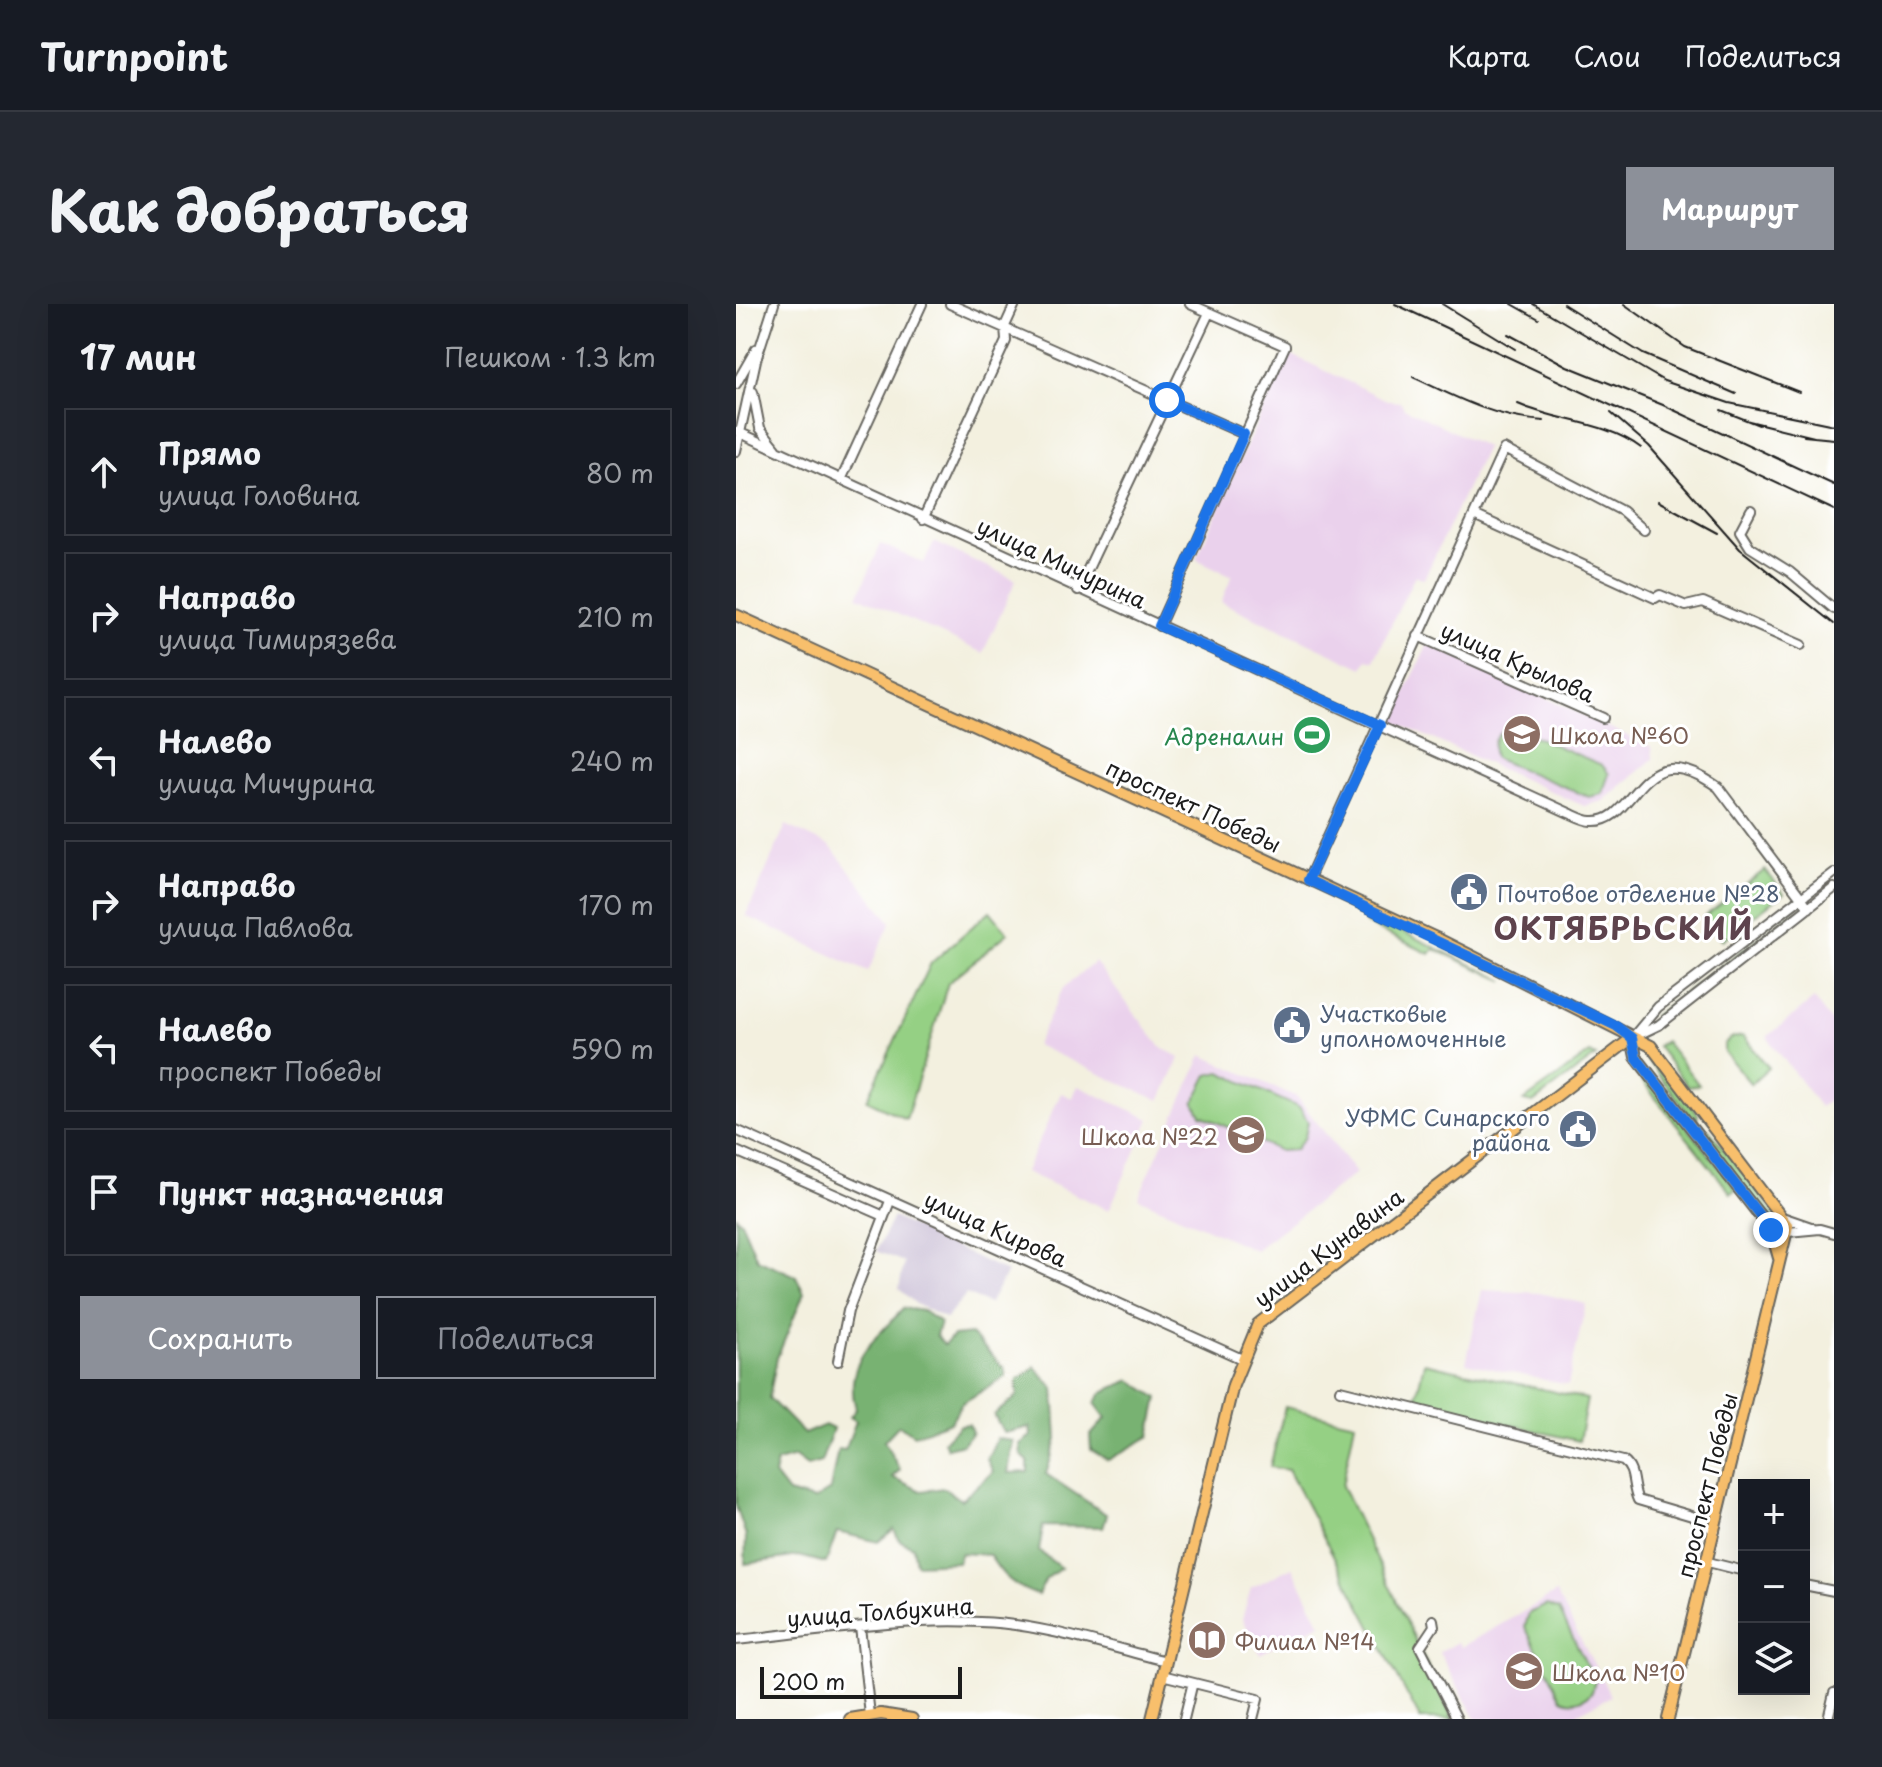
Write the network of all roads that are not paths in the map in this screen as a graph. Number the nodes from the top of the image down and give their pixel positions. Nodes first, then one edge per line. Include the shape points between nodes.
1 (774, 304) edge
2 (922, 304) edge
3 (950, 304) edge
4 (1015, 304) edge
5 (1190, 304) edge
6 (1209, 313) junction
7 (1005, 326) junction
8 (762, 338) junction
9 (753, 377) junction
10 (736, 384) edge
11 (1167, 400) junction
12 (739, 432) edge
13 (1244, 434) junction
14 (736, 451) edge
15 (783, 453) junction
16 (841, 480) junction
17 (1751, 510) dead end
18 (1474, 515) junction
19 (923, 519) junction
20 (1644, 530) dead end
21 (1078, 590) junction
22 (1834, 609) edge
23 (736, 615) edge
24 (1159, 626) junction
25 (1418, 636) junction
26 (1801, 645) dead end
27 (1603, 718) dead end
28 (1380, 725) junction
29 (1834, 873) edge
30 (1308, 880) junction
31 (1834, 888) edge
32 (1801, 898) junction
33 (1809, 908) junction
34 (1632, 1038) junction
35 (1709, 1119) junction
36 (736, 1130) edge
37 (1695, 1131) junction
38 (736, 1151) edge
39 (890, 1201) junction
40 (884, 1216) junction
41 (1785, 1218) junction
42 (1820, 1229) junction
43 (1771, 1230) junction
44 (1788, 1232) junction
45 (1834, 1233) edge
46 (1780, 1260) junction
47 (1242, 1359) junction
48 (838, 1361) dead end
49 (1340, 1390) dead end
50 (1715, 1531) junction
51 (1708, 1562) junction
52 (1738, 1570) edge
53 (1810, 1586) edge
54 (1834, 1591) edge
55 (1433, 1620) dead end
56 (860, 1627) junction
57 (736, 1640) edge
58 (1166, 1661) junction
59 (1162, 1675) junction
60 (1192, 1686) dead end
61 (1834, 1693) edge
62 (870, 1715) junction
63 (850, 1719) edge
64 (912, 1719) edge
65 (1152, 1719) edge
66 (1184, 1719) edge
67 (1253, 1719) edge
68 (1457, 1719) edge
69 (1668, 1719) edge
70 (1828, 1719) edge

1 - 8 street
2 - 16 street
3 - 7 street
4 - 7 street
5 - 6 street
6 - 11 street
6 - 13 street via 1285,346
7 - 11 street
7 - 19 street via 1006,341
8 - 9 street
8 - 10 street
9 - 12 street
9 - 15 street via 760,428
11 - 13 street
11 - 21 street
12 - 14 street
12 - 15 street, улица Мичурина
13 - 24 street
15 - 16 street, улица Мичурина
16 - 19 street, улица Мичурина
17 - 22 street via 1740,531 1750,547
18 - 20 street via 1504,449 1622,511
18 - 25 street
18 - 26 street via 1655,598 1660,595 1686,606 1703,602
19 - 21 street, улица Мичурина
21 - 24 street, улица Мичурина
23 - 30 main road, проспект Победы
24 - 28 street, улица Мичурина
25 - 27 street, улица Крылова
25 - 28 street
28 - 30 street
28 - 32 street, улица Мичурина via 1593,822 1613,815 1646,777 1673,768 1700,774 1718,787
29 - 32 street, улица Кунавина
30 - 34 main road, проспект Победы via 1601,1018
31 - 33 street, улица Кунавина
32 - 33 street
32 - 34 street, улица Кунавина via 1658,1007
33 - 34 street, улица Кунавина via 1659,1025
34 - 35 main road, проспект Победы via 1651,1046
34 - 37 main road via 1636,1057
34 - 47 main road, улица Кунавина via 1266,1316
35 - 37 street
35 - 41 main road, проспект Победы
36 - 39 street, улица Кирова
37 - 43 main road
38 - 40 street
39 - 40 street
39 - 47 street, улица Кирова
40 - 48 street via 848,1311
41 - 42 street
41 - 44 main road, проспект Победы
42 - 44 street
42 - 45 street
43 - 44 main road
43 - 46 main road
44 - 46 main road, проспект Победы
46 - 50 main road, проспект Победы
47 - 58 main road, улица Кунавина
49 - 50 street via 1623,1461 1632,1472 1638,1500 1692,1516
50 - 51 main road, проспект Победы
51 - 52 street
51 - 69 main road, проспект Победы
53 - 54 street
55 - 68 street via 1420,1647
56 - 57 street, улица Толбухина
56 - 58 street, улица Толбухина via 980,1622 1039,1629
56 - 62 street
58 - 59 main road, улица Кунавина
59 - 65 main road, улица Кунавина
59 - 67 street via 1258,1699
60 - 66 street
61 - 70 street
62 - 63 main road
62 - 64 main road

